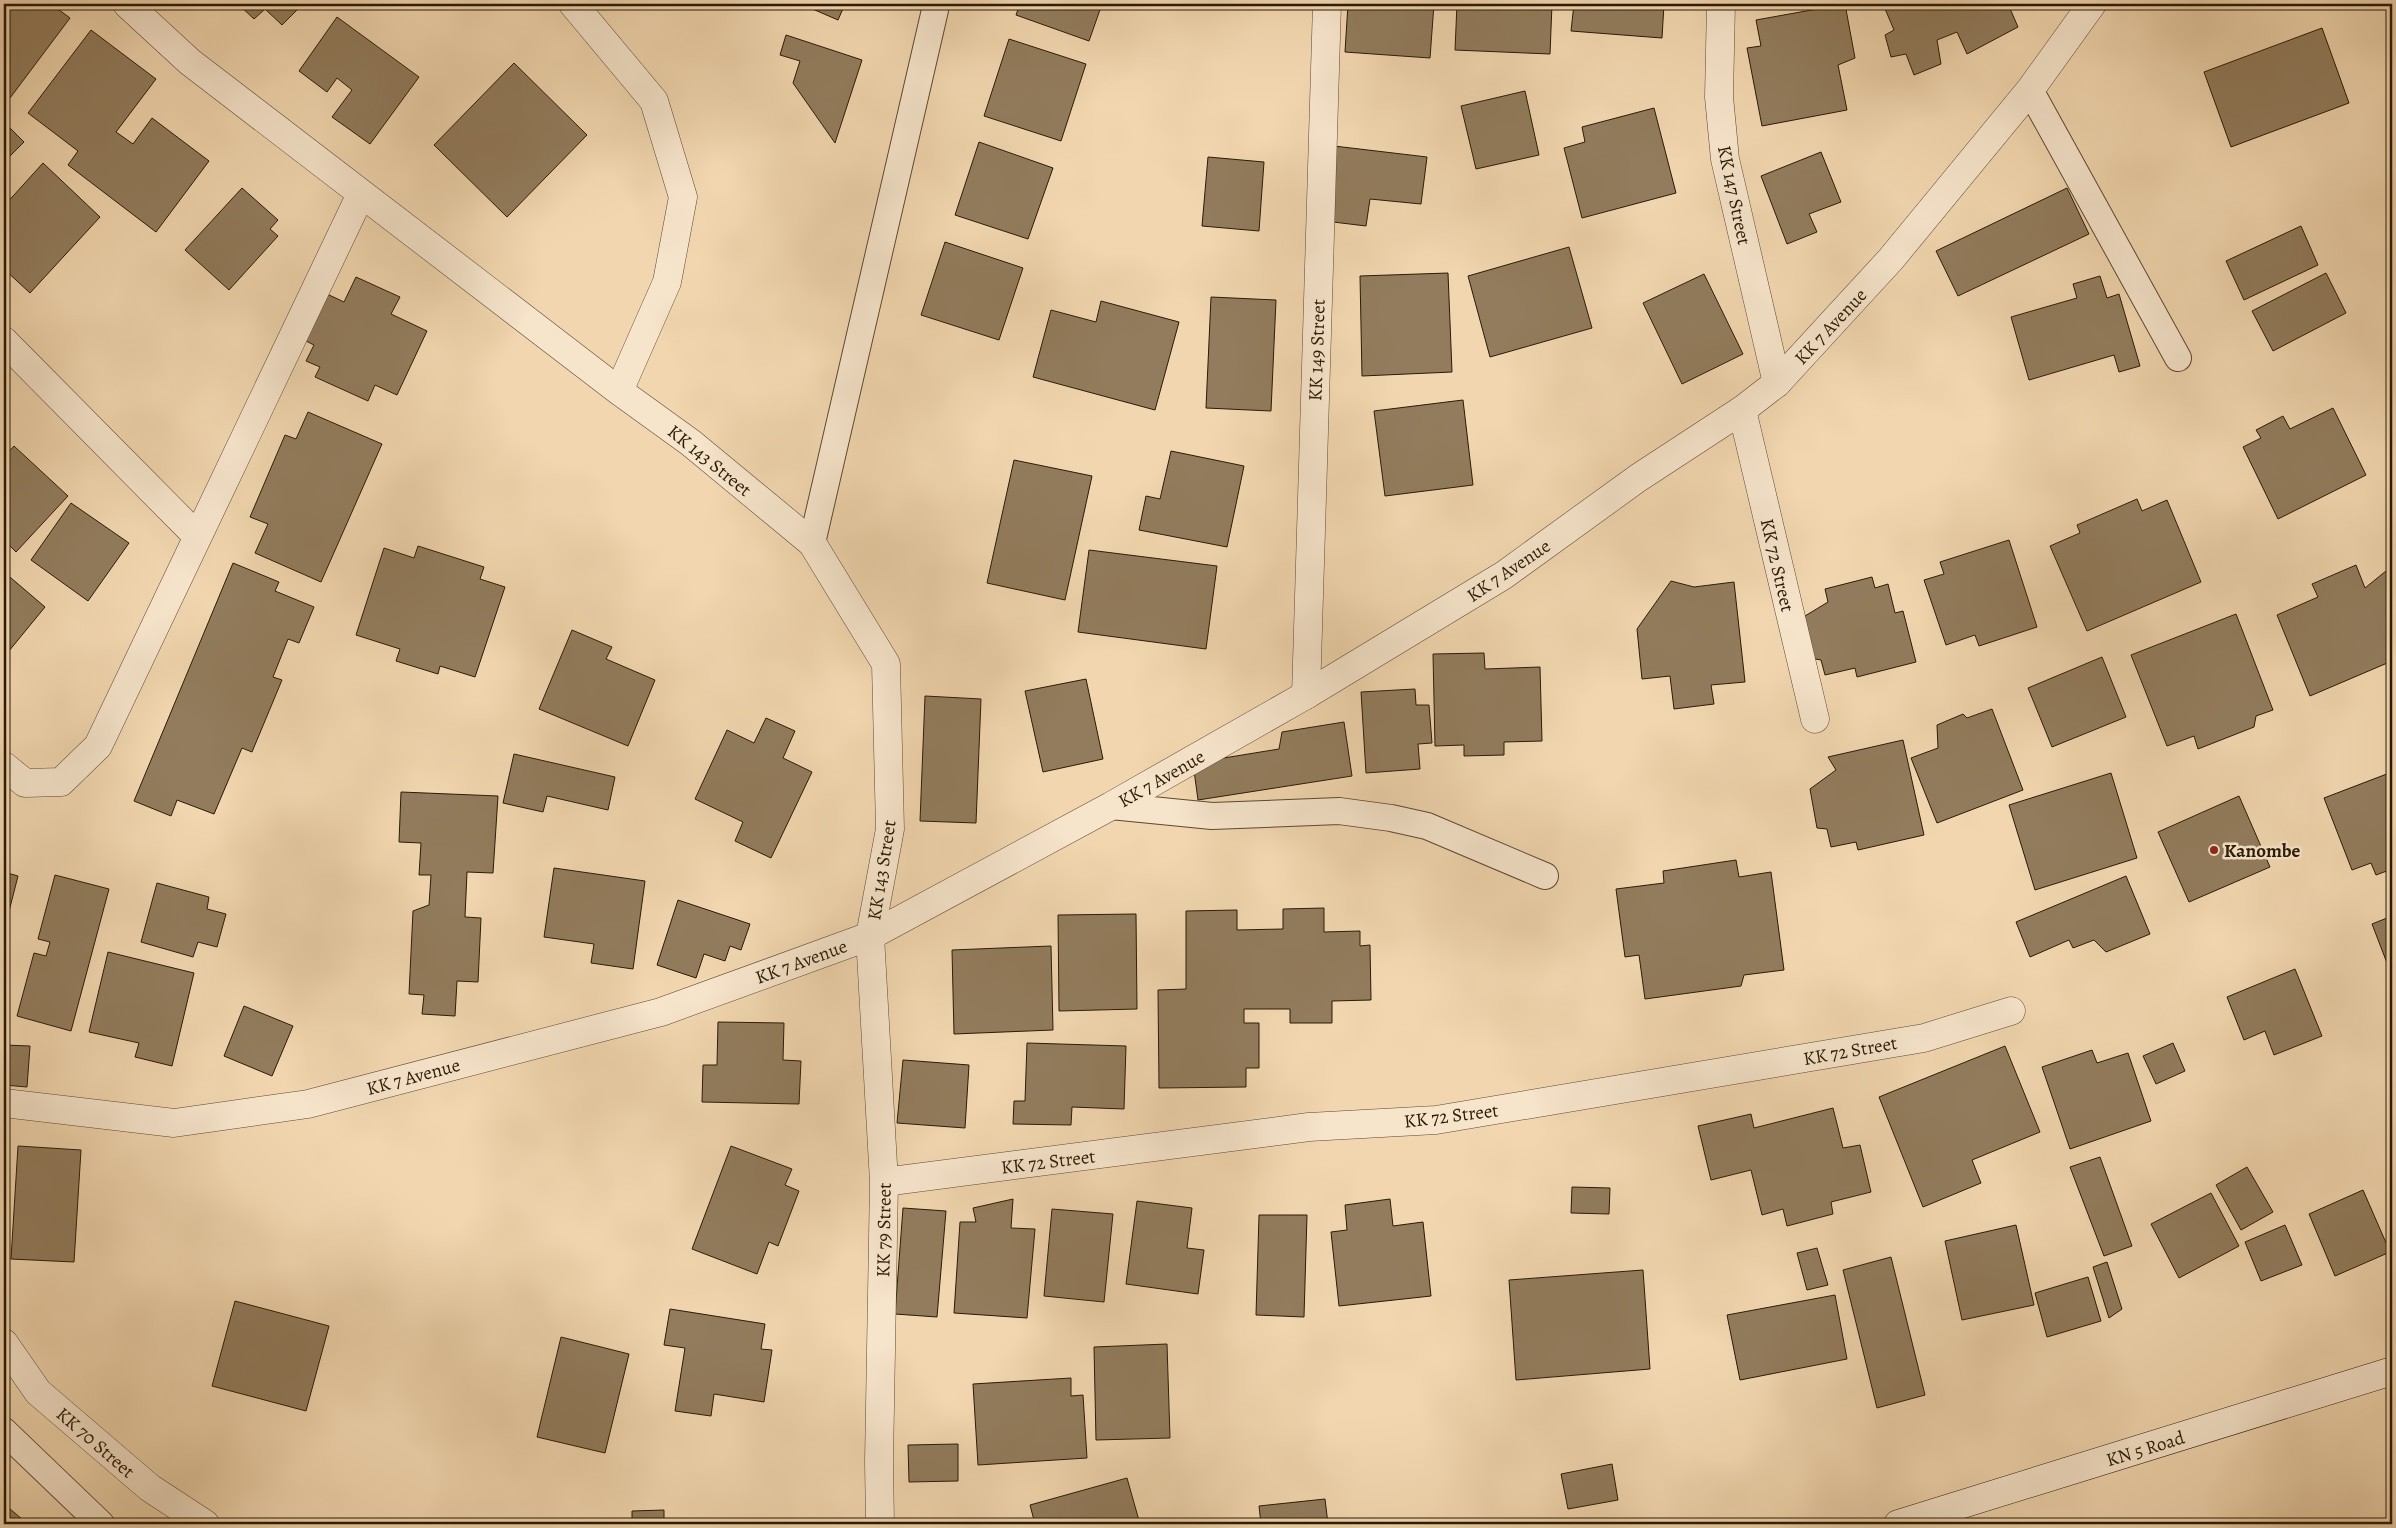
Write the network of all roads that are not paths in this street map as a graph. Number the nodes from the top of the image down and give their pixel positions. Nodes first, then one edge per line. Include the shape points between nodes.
1 (127, 4) edge
2 (573, 4) edge
3 (1327, 4) edge
4 (1721, 4) edge
5 (2092, 4) edge
6 (935, 10) dead end
7 (2030, 90) junction
8 (361, 194) junction
9 (4, 341) edge
10 (2178, 358) dead end
11 (1777, 383) junction
12 (619, 391) junction
13 (1742, 410) junction
14 (198, 536) junction
15 (812, 543) junction
16 (1306, 696) junction
17 (1815, 719) dead end
18 (4, 766) edge
19 (1111, 806) junction
20 (1545, 876) dead end
21 (870, 936) junction
22 (2011, 1011) dead end
23 (4, 1103) edge
24 (884, 1182) junction
25 (4, 1343) edge
26 (2392, 1371) edge
27 (4, 1431) edge
28 (101, 1524) edge
29 (205, 1524) edge
30 (880, 1524) edge
31 (1898, 1524) edge

1 - 8 street, KK 143 Street via 190,62
2 - 12 street via 654,101 683,197 667,282
3 - 16 street, KK 149 Street
4 - 11 street, KK 147 Street via 1719,97 1724,159
5 - 7 street, KK 7 Avenue
6 - 15 lane
7 - 10 lane
7 - 11 street, KK 7 Avenue via 1891,259
8 - 12 street, KK 143 Street
8 - 14 street
9 - 14 street
11 - 13 street, KK 7 Avenue
12 - 15 street, KK 143 Street via 691,443
13 - 16 street, KK 7 Avenue via 1638,478 1504,575
13 - 17 street, KK 72 Street
14 - 18 street via 98,746 61,782 25,783
15 - 21 street, KK 143 Street via 886,664 890,829
16 - 19 street, KK 7 Avenue
19 - 20 lane via 1212,816 1339,812 1391,818 1427,826
19 - 21 street, KK 7 Avenue
21 - 23 street, KK 7 Avenue via 660,1012 308,1104 174,1123
21 - 24 street, KK 79 Street
22 - 24 street, KK 72 Street via 1924,1038 1436,1120 1309,1127
24 - 30 street, KK 79 Street
25 - 29 street, KK 70 Street via 38,1392 150,1488
26 - 31 street, KN 5 Road
27 - 28 lane

